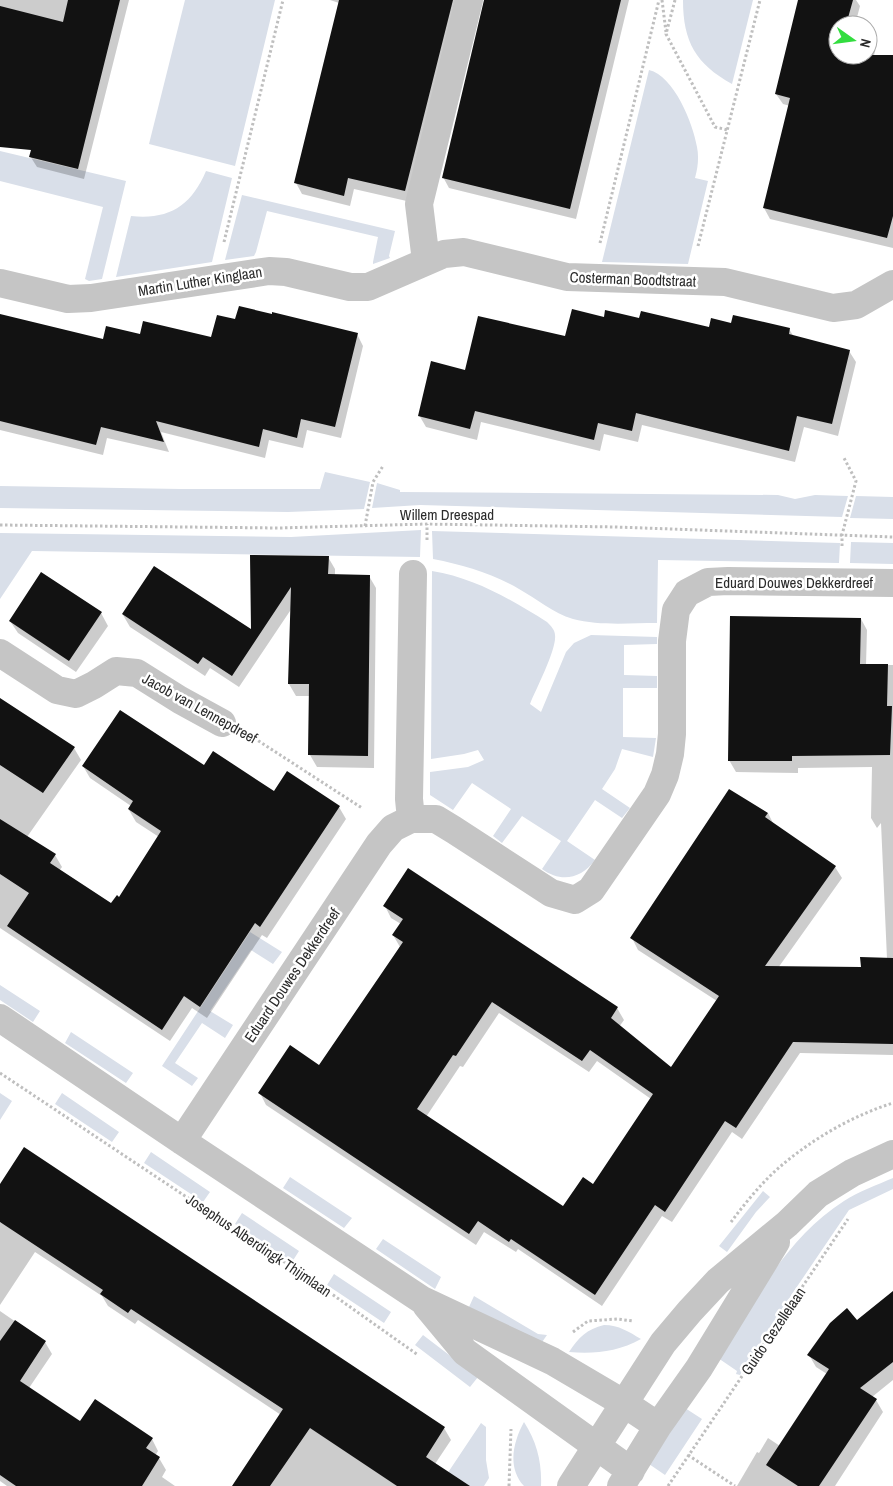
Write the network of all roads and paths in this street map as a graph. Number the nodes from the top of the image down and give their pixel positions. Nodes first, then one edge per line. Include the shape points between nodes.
1 (283, 0) edge
2 (469, 0) edge
3 (660, 0) edge
4 (674, 0) edge
5 (760, 0) edge
6 (666, 34) junction
7 (728, 130) junction
8 (426, 262) junction
9 (592, 278) junction
10 (215, 279) junction
11 (689, 280) junction
12 (0, 283) edge
13 (893, 284) edge
14 (844, 458) dead end
15 (383, 466) dead end
16 (0, 525) edge
17 (365, 526) junction
18 (842, 535) junction
19 (893, 537) edge
20 (413, 574) dead end
21 (844, 582) junction
22 (893, 583) edge
23 (0, 653) edge
24 (222, 723) joint
25 (402, 824) junction
26 (0, 1018) edge
27 (0, 1073) edge
28 (182, 1141) junction
29 (893, 1154) edge
30 (853, 1215) dead end
31 (787, 1224) junction
32 (422, 1300) junction
33 (422, 1358) dead end
34 (625, 1404) junction
35 (658, 1426) junction
36 (596, 1448) junction
37 (688, 1455) junction
38 (626, 1479) edge
39 (571, 1486) edge
40 (668, 1486) edge
41 (735, 1486) edge

1 - 10 path
2 - 8 street via 419,204
3 - 6 path
3 - 9 path
4 - 6 path
5 - 7 path
6 - 7 path via 715,127
7 - 11 path
8 - 9 street, Costerman Boodtstraat via 444,254 464,252 567,277
8 - 10 street, Martin Luther Kinglaan via 368,286 350,287 269,271
9 - 11 street, Costerman Boodtstraat
10 - 12 street, Martin Luther Kinglaan via 68,299
11 - 13 street, Costerman Boodtstraat via 724,282 833,308 856,305
14 - 18 path via 856,481
15 - 17 path via 373,482
16 - 17 path, Willem Dreespad
17 - 18 path, Willem Dreespad via 616,527
18 - 19 path, Willem Dreespad
18 - 21 path
20 - 25 street via 409,799
21 - 22 street, Eduard Douwes Dekkerdreef
21 - 25 street, Eduard Douwes Dekkerdreef via 708,582 687,593 676,610 672,641 672,734 665,775 657,794 608,869 591,890 575,900 551,893 436,820
23 - 24 street, Jacob van Lennepdreef via 57,690 76,694 116,671 137,673
24 - 25 path, Jacob van Lennepdreef via 243,731
25 - 28 street, Eduard Douwes Dekkerdreef via 379,844
26 - 28 street
27 - 33 path, Josephus Alberdingk Thijmlaan via 311,1279
28 - 32 street
29 - 31 street via 852,1173 818,1194
30 - 37 path, Guido Gezellelaan
31 - 34 street via 718,1281 690,1311 663,1343
31 - 35 street via 699,1368
32 - 34 street via 552,1361
32 - 36 street via 465,1352
34 - 35 street
34 - 36 street
35 - 38 street
36 - 38 street
36 - 39 street
37 - 40 path, Guido Gezellelaan
37 - 41 path

